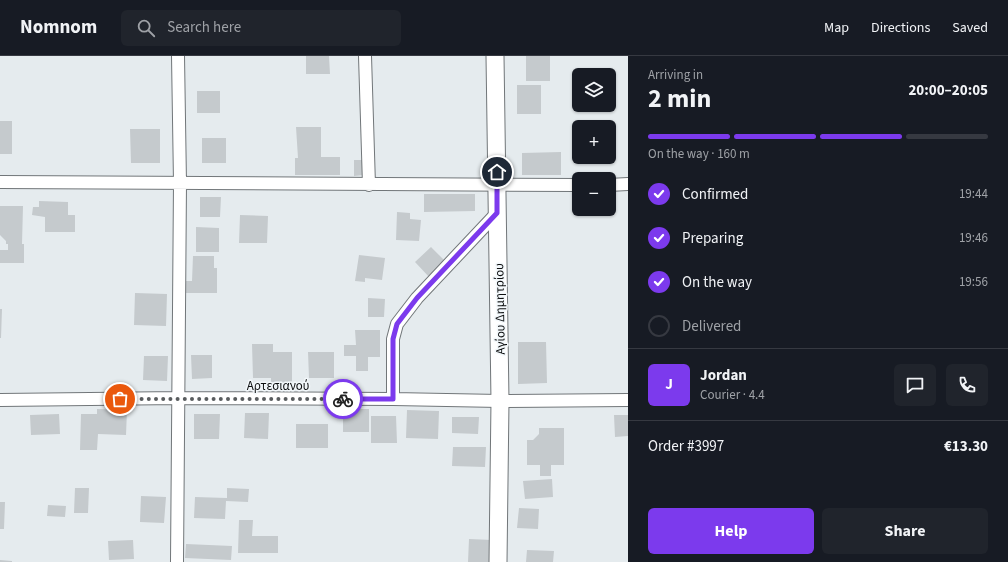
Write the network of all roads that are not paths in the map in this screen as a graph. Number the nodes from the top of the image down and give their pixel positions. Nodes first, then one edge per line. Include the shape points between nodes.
1 (178, 56) edge
2 (365, 56) edge
3 (496, 56) edge
4 (0, 182) edge
5 (180, 183) junction
6 (628, 184) edge
7 (369, 185) junction
8 (572, 185) edge
9 (616, 185) edge
10 (497, 186) junction
11 (497, 213) junction
12 (179, 398) junction
13 (393, 399) junction
14 (0, 400) edge
15 (628, 400) edge
16 (500, 401) junction
17 (177, 562) edge
18 (498, 562) edge

1 - 5 street
2 - 7 street
3 - 10 street, Αγίου Δημητρίου
4 - 5 street
5 - 7 street
5 - 12 street
6 - 9 street
7 - 10 street
8 - 10 street
10 - 11 street, Αγίου Δημητρίου
11 - 13 street via 417,298 397,324 393,339
11 - 16 street, Αγίου Δημητρίου
12 - 13 street, Αρτεσιανού
12 - 14 street, Αρτεσιανού
12 - 17 street
13 - 16 street, Αρτεσιανού
15 - 16 street, Αρτεσιανού
16 - 18 street, Αγίου Δημητρίου

